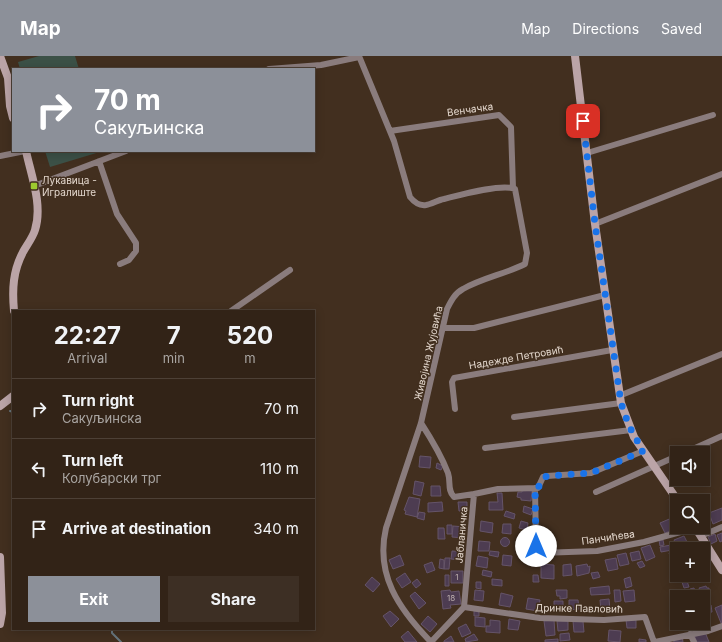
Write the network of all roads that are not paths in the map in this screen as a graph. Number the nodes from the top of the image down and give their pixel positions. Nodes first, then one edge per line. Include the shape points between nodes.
1 (0, 56) edge
2 (575, 56) edge
3 (359, 57) edge
4 (281, 68) edge
5 (12, 114) edge
6 (712, 115) dead end
7 (390, 131) junction
8 (20, 152) edge
9 (25, 152) edge
10 (123, 152) edge
11 (587, 153) junction
12 (0, 156) edge
13 (99, 161) junction
14 (722, 174) edge
15 (34, 186) junction
16 (513, 188) junction
17 (595, 224) junction
18 (120, 264) dead end
19 (290, 270) dead end
20 (605, 295) junction
21 (14, 310) edge
22 (232, 310) edge
23 (443, 328) junction
24 (612, 350) junction
25 (722, 354) edge
26 (12, 397) edge
27 (620, 400) junction
28 (0, 406) edge
29 (455, 409) dead end
30 (514, 417) dead end
31 (421, 424) junction
32 (631, 430) junction
33 (722, 436) edge
34 (700, 446) edge
35 (485, 448) dead end
36 (643, 451) junction
37 (670, 459) edge
38 (654, 467) junction
39 (535, 488) junction
40 (596, 492) dead end
41 (474, 494) junction
42 (673, 494) edge
43 (722, 527) edge
44 (671, 534) edge
45 (701, 536) joint
46 (0, 557) edge
47 (722, 570) edge
48 (464, 607) junction
49 (0, 624) edge
50 (722, 626) edge
51 (690, 634) junction
52 (431, 642) edge
53 (655, 642) edge
54 (694, 642) edge

1 - 5 street via 8,78
2 - 11 street
3 - 4 street via 328,64
3 - 7 street
6 - 11 street
7 - 16 street via 410,197 414,202 425,205 489,189 509,186
7 - 16 street, Венчачка via 499,115 511,127
8 - 12 street
9 - 15 street
10 - 13 street
11 - 17 street
13 - 15 street
13 - 18 street via 117,214 136,243 136,251 129,260
14 - 17 street
15 - 21 street via 37,220 35,231 18,261 13,277
16 - 23 street, Живојина Жујовића via 517,192 527,260 525,264 462,289 447,309
17 - 20 street
19 - 22 street
20 - 23 street via 474,328
20 - 24 street
23 - 31 street, Живојина Жујовића
24 - 27 street
24 - 29 street, Надежде Петровић via 454,378 452,382
25 - 27 street
26 - 28 street
27 - 30 street
27 - 32 street
31 - 41 street, Јабланичка via 440,451 449,476 451,494 454,497
31 - 52 street, Живојина Жујовића via 382,544 386,575 401,608
32 - 35 street
32 - 36 street
33 - 34 street
36 - 38 street
36 - 39 street via 591,473 547,476 538,488
37 - 38 street
38 - 40 street
38 - 42 street
39 - 41 street
39 - 44 street, Панчићева via 536,550 540,553 597,551
41 - 48 street, Јабланичка
43 - 45 street
45 - 47 street
46 - 49 street
48 - 52 street
48 - 53 street, Дринке Павловић via 540,618 604,620 645,617
50 - 51 street, Дринке Павловић
51 - 53 street, Дринке Павловић
51 - 54 street

